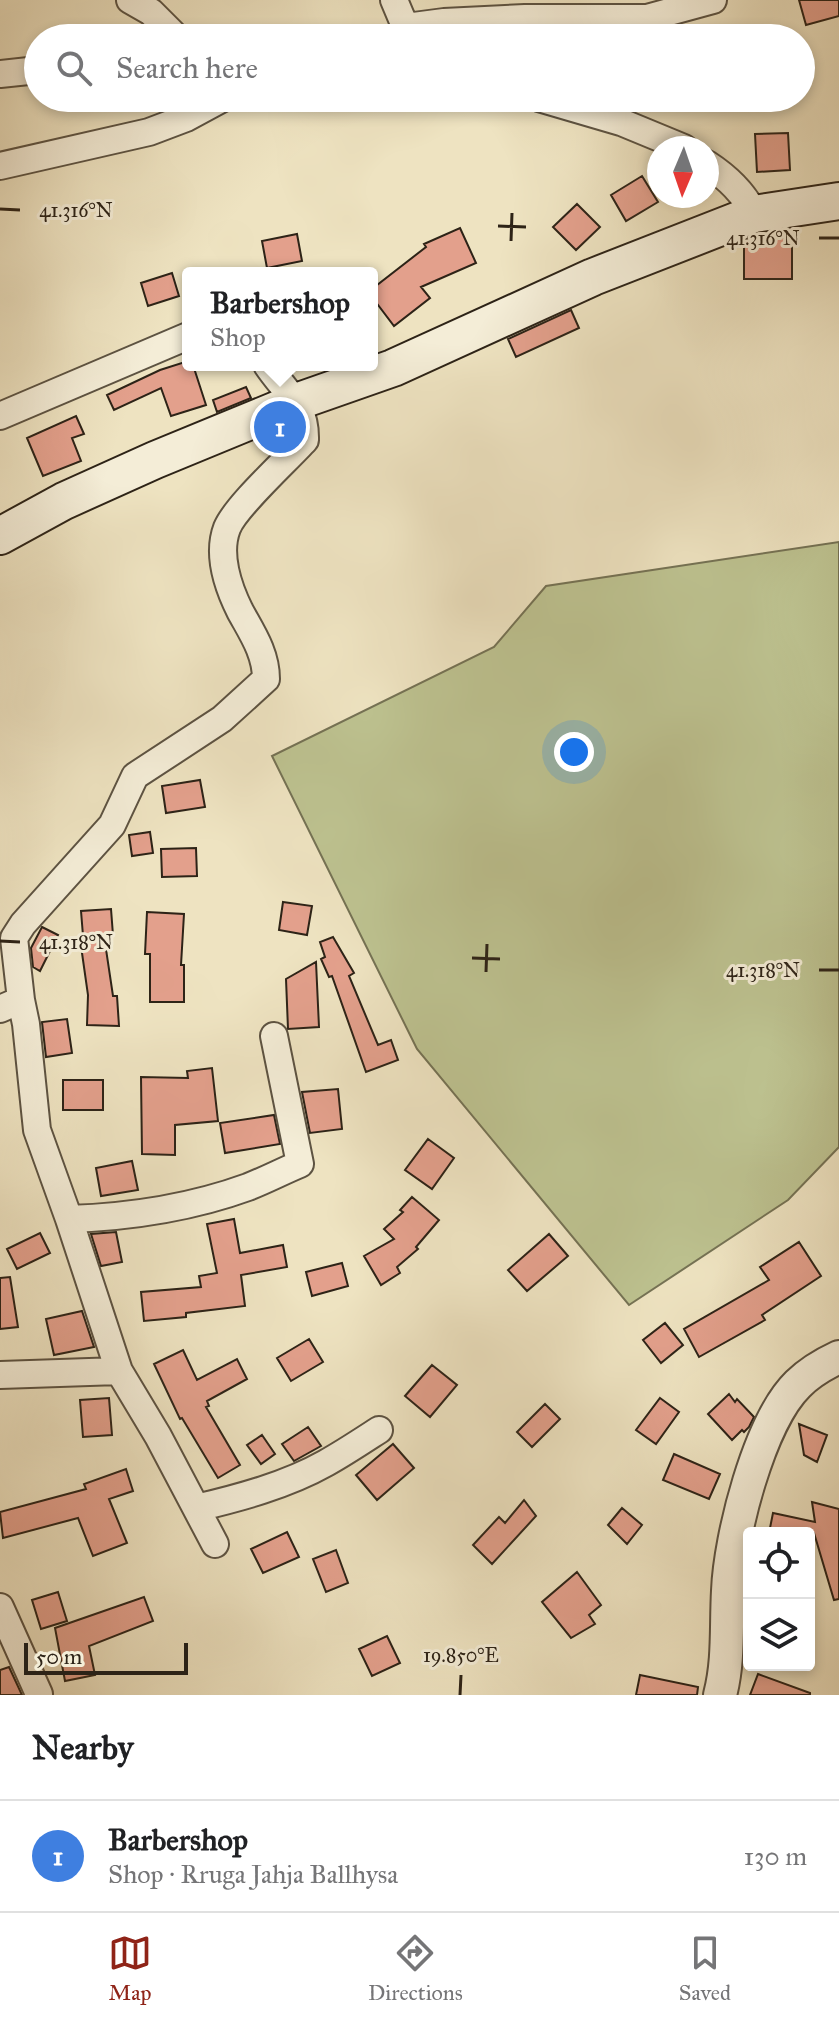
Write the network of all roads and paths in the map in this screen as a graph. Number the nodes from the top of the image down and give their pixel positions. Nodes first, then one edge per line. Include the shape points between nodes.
1 (130, 0) edge
2 (394, 0) edge
3 (713, 0) edge
4 (163, 24) edge
5 (404, 24) edge
6 (437, 24) edge
7 (24, 71) edge
8 (0, 74) edge
9 (197, 112) edge
10 (587, 112) edge
11 (655, 136) edge
12 (0, 166) edge
13 (719, 172) edge
14 (839, 201) edge
15 (754, 214) junction
16 (182, 339) edge
17 (272, 371) edge
18 (296, 402) junction
19 (0, 416) edge
20 (0, 536) edge
21 (10, 1004) edge
22 (274, 1036) dead end
23 (69, 1219) junction
24 (839, 1357) edge
25 (119, 1371) junction
26 (0, 1375) edge
27 (379, 1430) dead end
28 (196, 1508) junction
29 (215, 1544) dead end
30 (0, 1607) edge
31 (39, 1694) edge
32 (720, 1695) edge

1 - 4 street
2 - 5 street
3 - 6 street via 647,18
7 - 8 street
9 - 12 street via 149,132
10 - 11 street
13 - 15 street via 747,199
14 - 15 main road
15 - 18 main road via 710,242 593,277 393,368
16 - 19 street
17 - 18 street
18 - 20 main road via 116,477
18 - 21 street via 305,440 243,506 228,526 223,545 230,591 258,642 266,679 222,719 135,776 112,825 14,938
21 - 23 street via 26,1024 37,1130
22 - 23 street via 300,1164 247,1187 190,1202
23 - 25 street
24 - 32 street via 797,1385 776,1412 762,1443 731,1558
25 - 26 street
25 - 28 street
27 - 28 street via 324,1464
28 - 29 street
30 - 31 street

